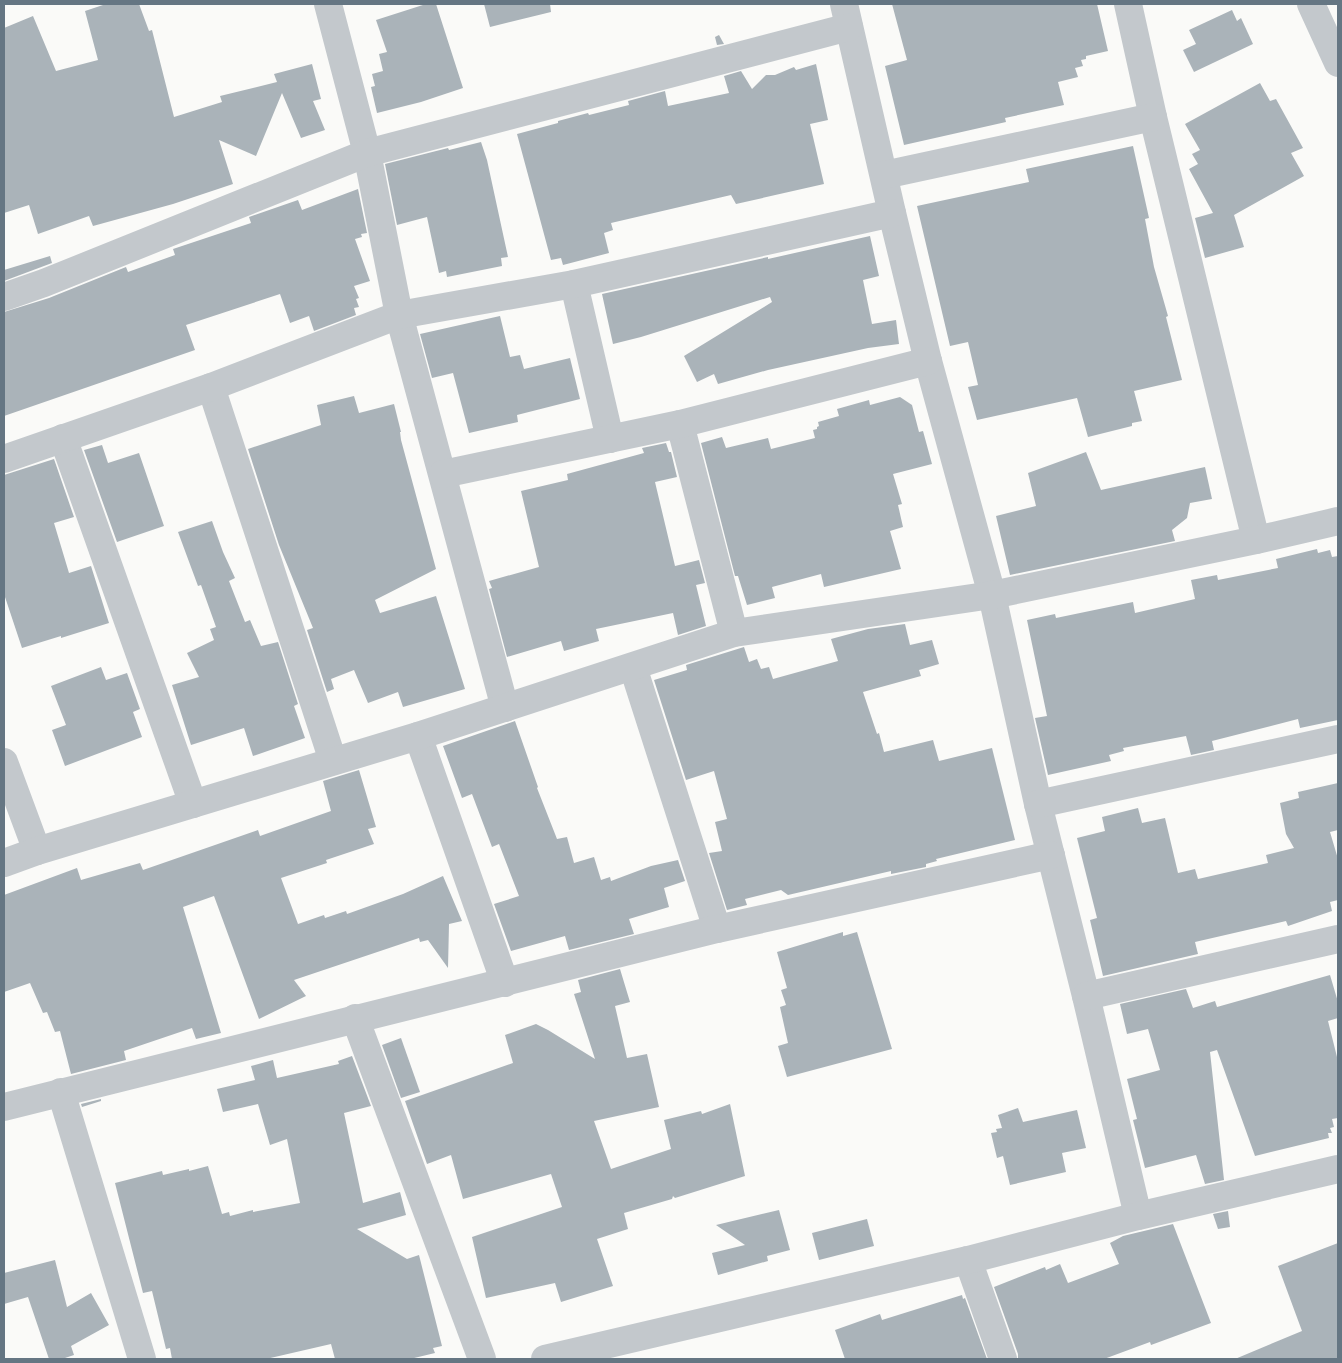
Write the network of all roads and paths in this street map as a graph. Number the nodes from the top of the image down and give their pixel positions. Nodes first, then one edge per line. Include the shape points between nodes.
1 (328, 4) edge
2 (1128, 4) edge
3 (847, 15) edge
4 (1323, 17) edge
5 (1338, 63) edge
6 (1153, 117) junction
7 (367, 153) junction
8 (884, 175) junction
9 (892, 213) junction
10 (574, 284) junction
11 (4, 297) edge
12 (400, 315) junction
13 (928, 361) junction
14 (212, 387) junction
15 (680, 424) junction
16 (62, 438) junction
17 (610, 439) junction
18 (4, 459) edge
19 (443, 474) junction
20 (1338, 521) edge
21 (1256, 540) junction
22 (992, 595) junction
23 (734, 633) junction
24 (633, 666) junction
25 (505, 708) junction
26 (418, 736) junction
27 (1338, 739) edge
28 (333, 761) junction
29 (4, 762) edge
30 (193, 804) junction
31 (1038, 804) junction
32 (37, 851) junction
33 (1051, 855) junction
34 (4, 863) edge
35 (717, 930) junction
36 (1338, 939) edge
37 (504, 983) junction
38 (1086, 996) junction
39 (355, 1018) junction
40 (61, 1092) junction
41 (4, 1107) edge
42 (1338, 1169) edge
43 (1138, 1216) junction
44 (968, 1260) junction
45 (142, 1359) edge
46 (482, 1359) edge
47 (545, 1359) edge
48 (1003, 1359) edge

1 - 7 street
2 - 6 street
3 - 7 street
3 - 8 street
4 - 5 street
6 - 8 street
6 - 21 street
7 - 11 street
7 - 12 street
8 - 9 street
9 - 10 street
9 - 13 street
10 - 12 street
10 - 17 street
12 - 14 street
12 - 19 street
13 - 15 street
13 - 22 street
14 - 16 street
14 - 28 street
15 - 17 street
15 - 23 street
16 - 18 street
16 - 30 street
17 - 19 street
19 - 25 street
20 - 21 street
21 - 22 street
22 - 23 street
22 - 31 street
23 - 24 street
24 - 25 street
24 - 35 street
25 - 26 street
26 - 28 street
26 - 37 street
27 - 31 street
28 - 30 street
29 - 32 street
30 - 32 street
31 - 33 street
32 - 34 street
33 - 35 street
33 - 38 street
35 - 37 street
36 - 38 street
37 - 39 street
38 - 43 street
39 - 40 street
39 - 46 street
40 - 41 street
40 - 45 street
42 - 43 street
43 - 44 street
44 - 47 street
44 - 48 street

